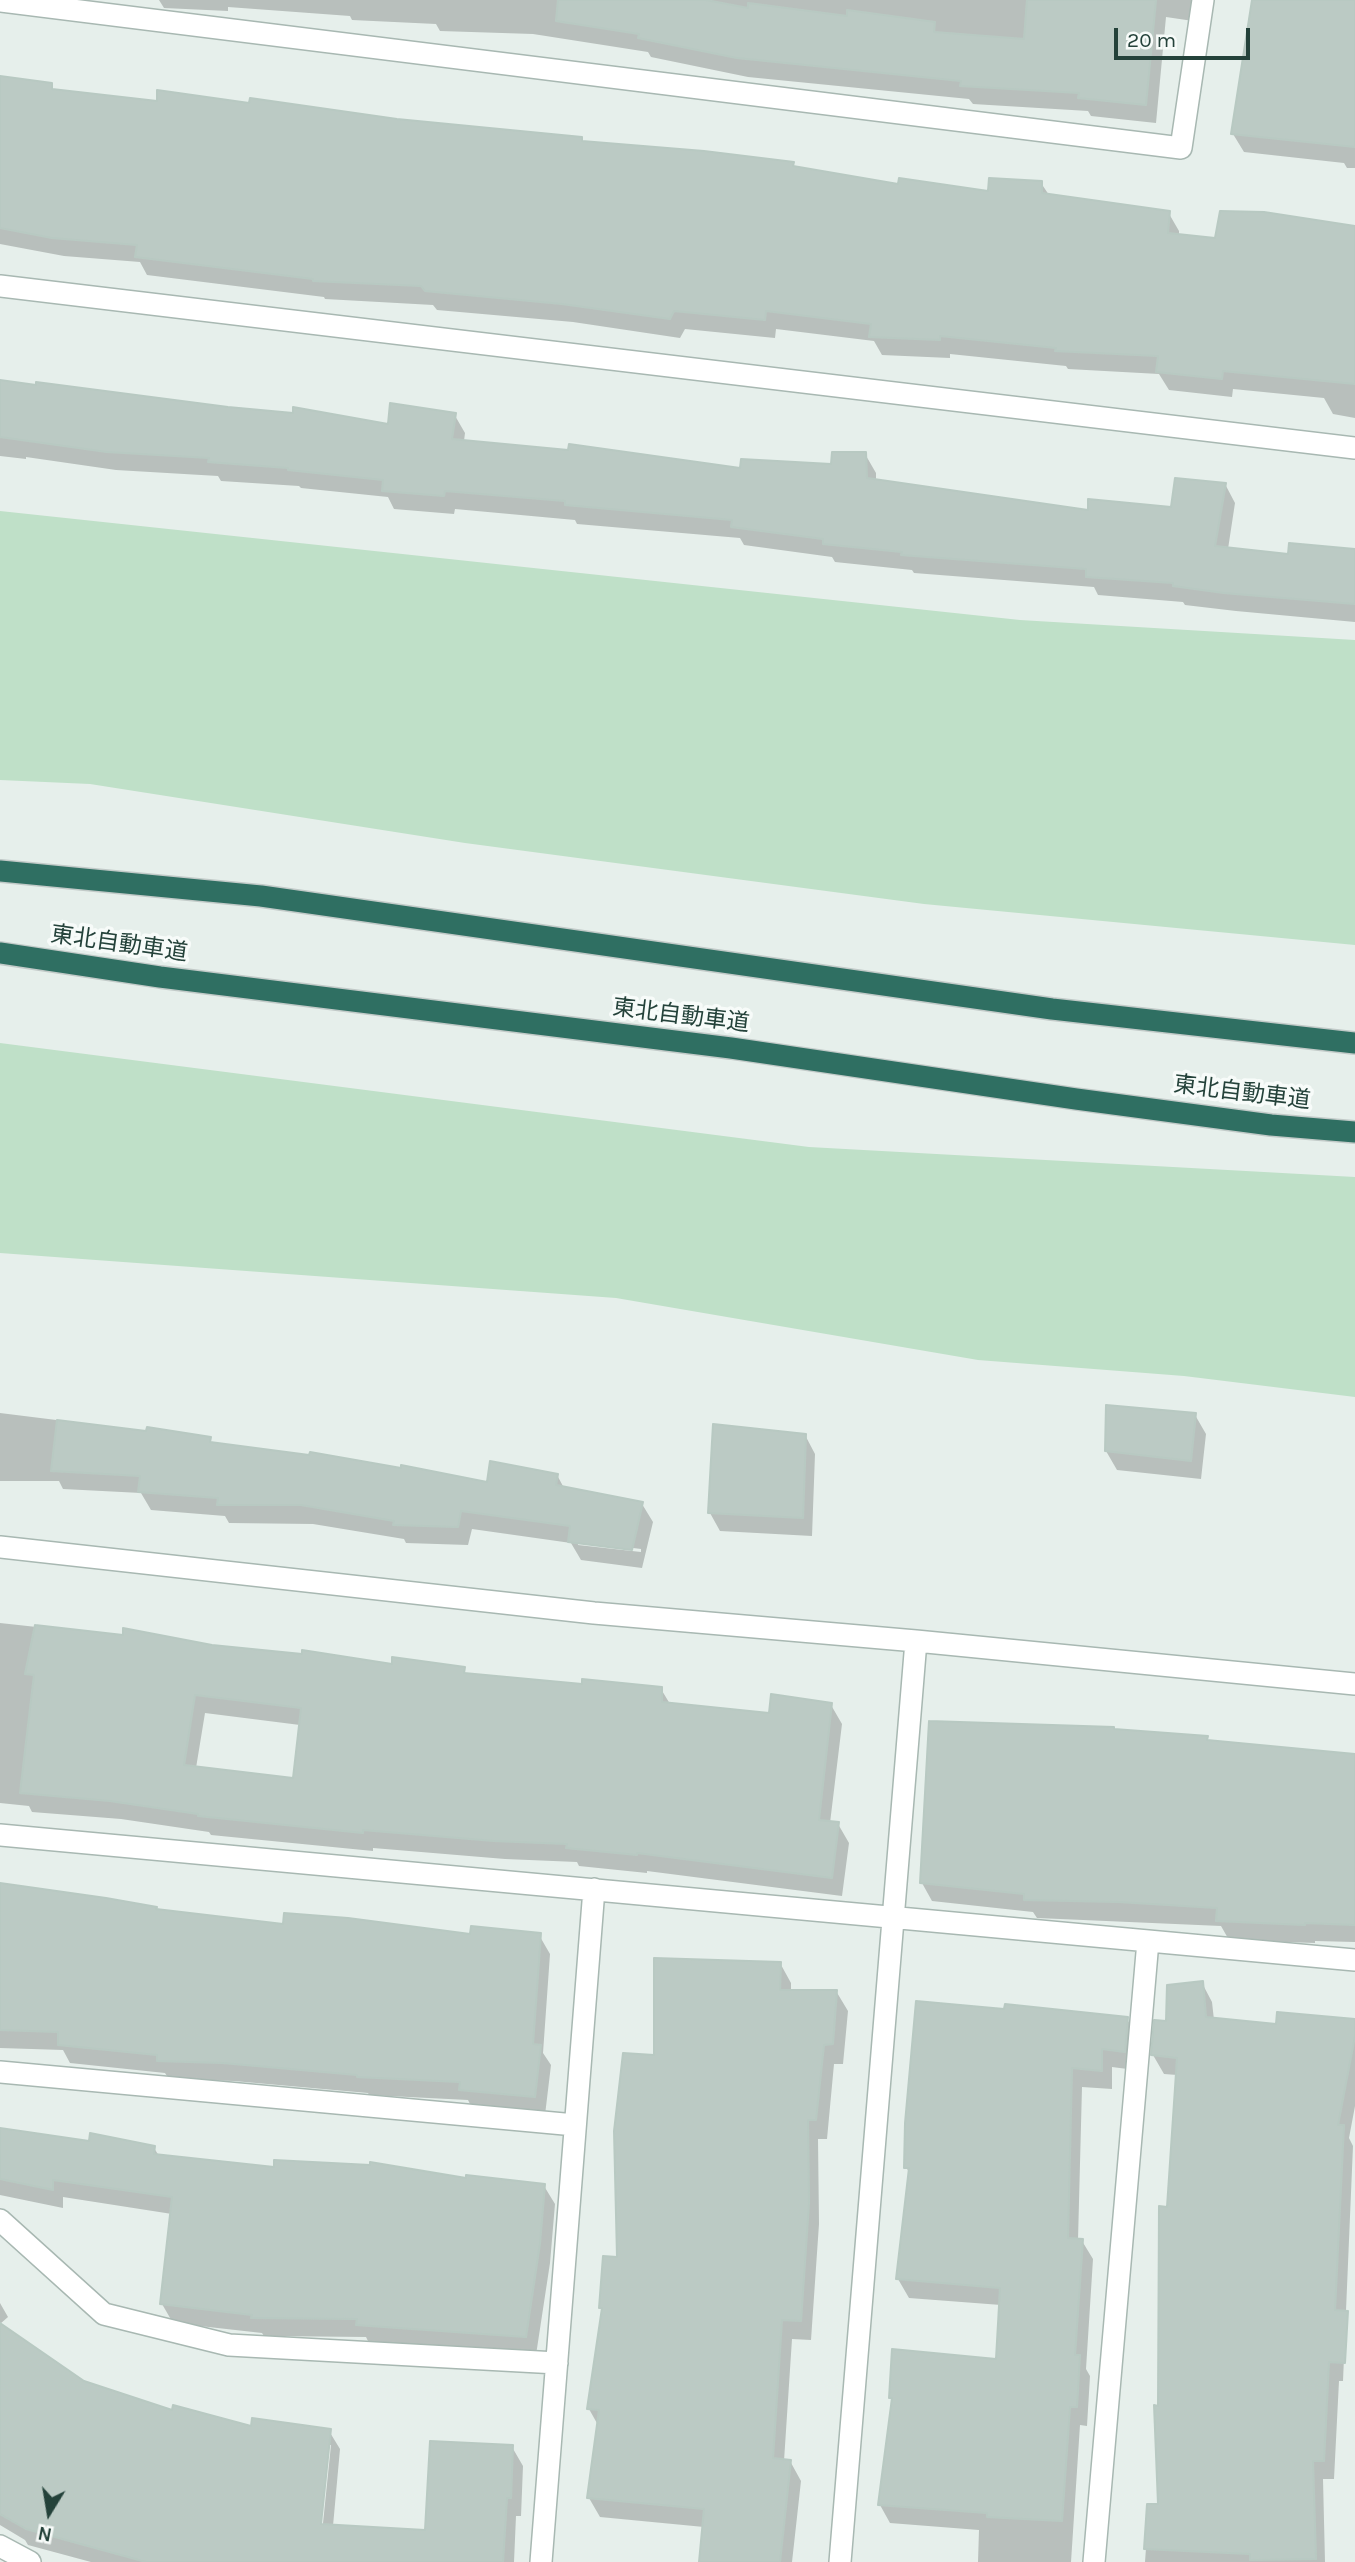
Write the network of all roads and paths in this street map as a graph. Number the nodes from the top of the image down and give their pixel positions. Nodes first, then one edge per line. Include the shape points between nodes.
1 (1203, 0) edge
2 (8, 1) edge
3 (0, 286) edge
4 (1355, 448) edge
5 (0, 871) edge
6 (0, 953) edge
7 (1355, 1043) edge
8 (1355, 1132) edge
9 (0, 1547) edge
10 (916, 1641) junction
11 (1355, 1684) edge
12 (0, 1835) edge
13 (594, 1889) junction
14 (894, 1917) junction
15 (1148, 1941) junction
16 (1355, 1960) edge
17 (0, 2072) edge
18 (575, 2125) junction
19 (0, 2220) edge
20 (557, 2363) junction
21 (0, 2546) edge
22 (30, 2562) edge
23 (541, 2562) edge
24 (840, 2562) edge
25 (1094, 2562) edge

1 - 2 street via 1181,148
3 - 4 street
5 - 7 highway via 261,896 1052,1009
6 - 8 highway, 東北自動車道 via 731,1048 1271,1125
9 - 10 street via 594,1614
10 - 11 street
10 - 14 street
12 - 13 street
13 - 14 street
13 - 18 street
14 - 15 street
14 - 24 street
15 - 16 street
15 - 25 street
17 - 18 street
18 - 20 street
19 - 20 street via 104,2315 229,2345
20 - 23 street
21 - 22 street

